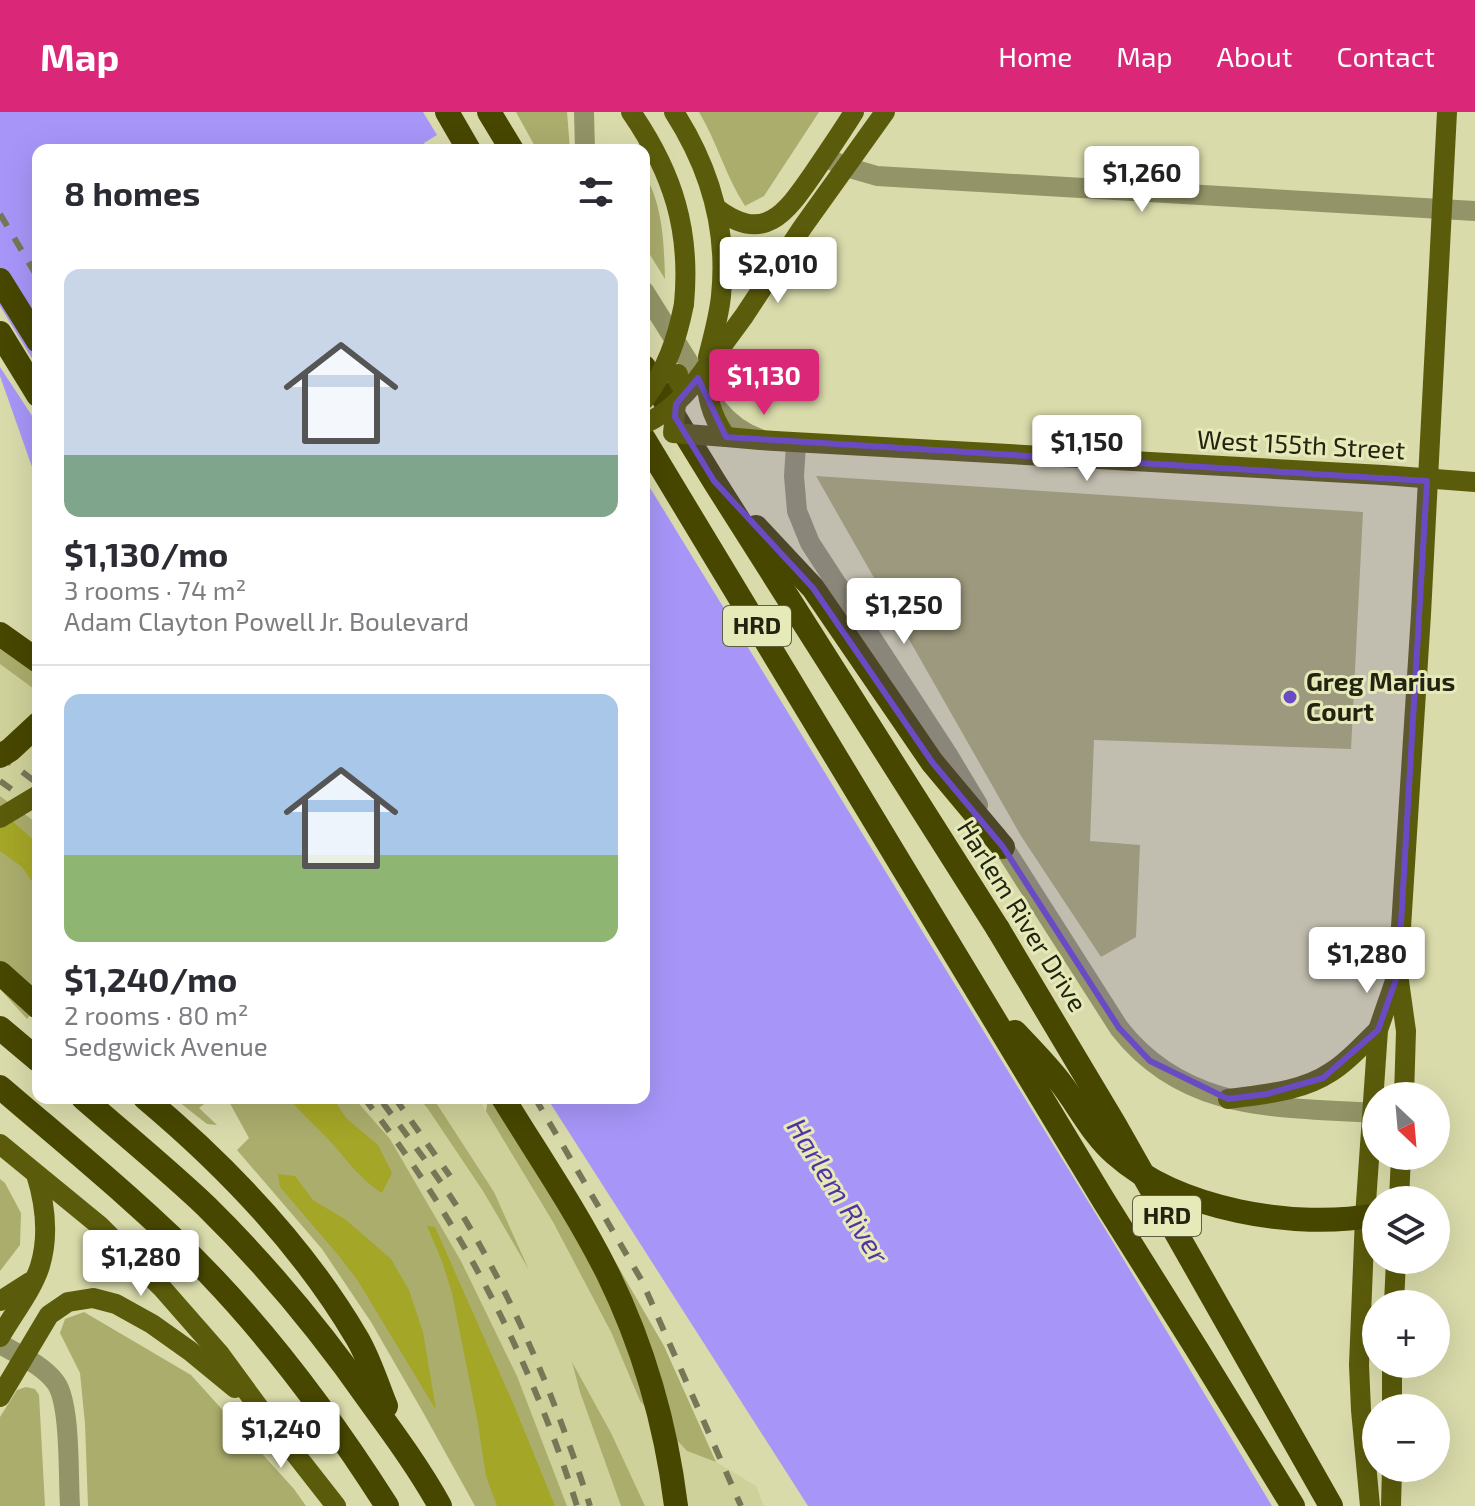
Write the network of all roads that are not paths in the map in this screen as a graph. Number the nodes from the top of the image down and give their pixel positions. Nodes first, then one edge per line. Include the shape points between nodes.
1 (447, 112) edge
2 (489, 112) edge
3 (584, 112) edge
4 (631, 112) edge
5 (674, 112) edge
6 (854, 112) edge
7 (885, 112) edge
8 (1447, 112) edge
9 (466, 144) edge
10 (508, 144) edge
11 (585, 144) edge
12 (825, 157) junction
13 (846, 167) junction
14 (716, 208) junction
15 (1442, 210) junction
16 (1475, 211) edge
17 (0, 280) edge
18 (650, 301) edge
19 (684, 304) junction
20 (32, 331) edge
21 (0, 333) edge
22 (710, 356) junction
23 (650, 377) edge
24 (32, 385) edge
25 (650, 391) edge
26 (676, 404) junction
27 (650, 421) edge
28 (650, 433) edge
29 (673, 433) junction
30 (726, 437) junction
31 (796, 444) junction
32 (650, 449) edge
33 (714, 481) junction
34 (1427, 481) junction
35 (1475, 483) edge
36 (0, 634) edge
37 (32, 657) edge
38 (32, 730) edge
39 (0, 756) edge
40 (32, 799) edge
41 (0, 818) edge
42 (1003, 847) junction
43 (0, 973) edge
44 (1398, 974) junction
45 (978, 991) junction
46 (32, 1002) edge
47 (0, 1028) edge
48 (1378, 1030) junction
49 (32, 1055) edge
50 (1375, 1082) edge
51 (1404, 1082) edge
52 (0, 1087) edge
53 (1228, 1099) junction
54 (90, 1104) edge
55 (152, 1104) edge
56 (507, 1104) edge
57 (1362, 1112) edge
58 (0, 1144) edge
59 (36, 1174) junction
60 (1362, 1216) edge
61 (1364, 1274) edge
62 (33, 1280) junction
63 (1361, 1297) joint
64 (0, 1301) edge
65 (0, 1337) edge
66 (0, 1344) edge
67 (23, 1358) junction
68 (1365, 1394) edge
69 (0, 1397) edge
70 (260, 1409) junction
71 (402, 1445) junction
72 (1370, 1482) edge
73 (1392, 1482) edge
74 (70, 1506) edge
75 (336, 1506) edge
76 (387, 1506) edge
77 (440, 1506) edge
78 (676, 1506) edge
79 (1293, 1506) edge
80 (1331, 1506) edge
81 (1370, 1506) edge
82 (1391, 1506) edge

1 - 9 highway
2 - 10 highway
3 - 11 street
4 - 19 main road via 675,193 684,235
5 - 14 main road via 705,169
6 - 12 main road
7 - 13 main road
8 - 15 main road
12 - 13 street
12 - 14 main road via 790,206 768,222 737,222
13 - 15 street via 877,176
13 - 22 main road via 744,316
14 - 22 main road via 722,275
15 - 16 street
15 - 34 main road
17 - 20 highway
18 - 31 street via 728,421 774,443
19 - 25 main road, bridge via 665,368
19 - 26 main road, bridge
21 - 24 highway
22 - 26 main road, bridge
22 - 30 main road, bridge via 710,408
23 - 33 highway, Harlem River Drive / HRD
26 - 27 main road, bridge
26 - 29 main road, bridge
28 - 29 main road, West 155th Street
29 - 30 main road, West 155th Street, bridge
30 - 35 main road, West 155th Street, bridge
31 - 34 street
31 - 42 street, Harlem River Drive via 797,511 810,543
32 - 45 highway, HRD
33 - 42 highway via 813,588 932,762
33 - 80 highway, Harlem River Drive / HRD, bridge via 998,929
34 - 35 street
34 - 44 main road
36 - 37 highway
38 - 39 highway, bridge
40 - 41 main road, bridge
42 - 53 street, Harlem River Drive via 1127,1038 1162,1071
43 - 46 highway
44 - 48 main road
44 - 51 main road via 1406,1031
45 - 60 highway via 1060,1082 1114,1153 1152,1180 1186,1196 1271,1216
45 - 79 highway, HRD
47 - 49 highway
48 - 50 main road
48 - 53 main road via 1323,1078
52 - 76 highway via 120,1189 211,1277 313,1397
53 - 57 street, Harlem River Drive via 1268,1107
54 - 71 highway via 198,1199 260,1263 321,1334
55 - 71 highway via 235,1181 315,1276 359,1340
56 - 78 highway, bridge via 620,1300 658,1408
58 - 59 main road
59 - 62 main road via 45,1229
59 - 70 main road via 100,1226 162,1288
61 - 63 main road
62 - 64 main road
62 - 65 main road
63 - 68 main road via 1359,1365
66 - 67 street
67 - 69 main road
67 - 70 main road via 54,1310 76,1300 100,1299 172,1337
67 - 74 street via 47,1374 62,1397
70 - 75 main road
71 - 77 highway
72 - 81 main road
73 - 82 main road

